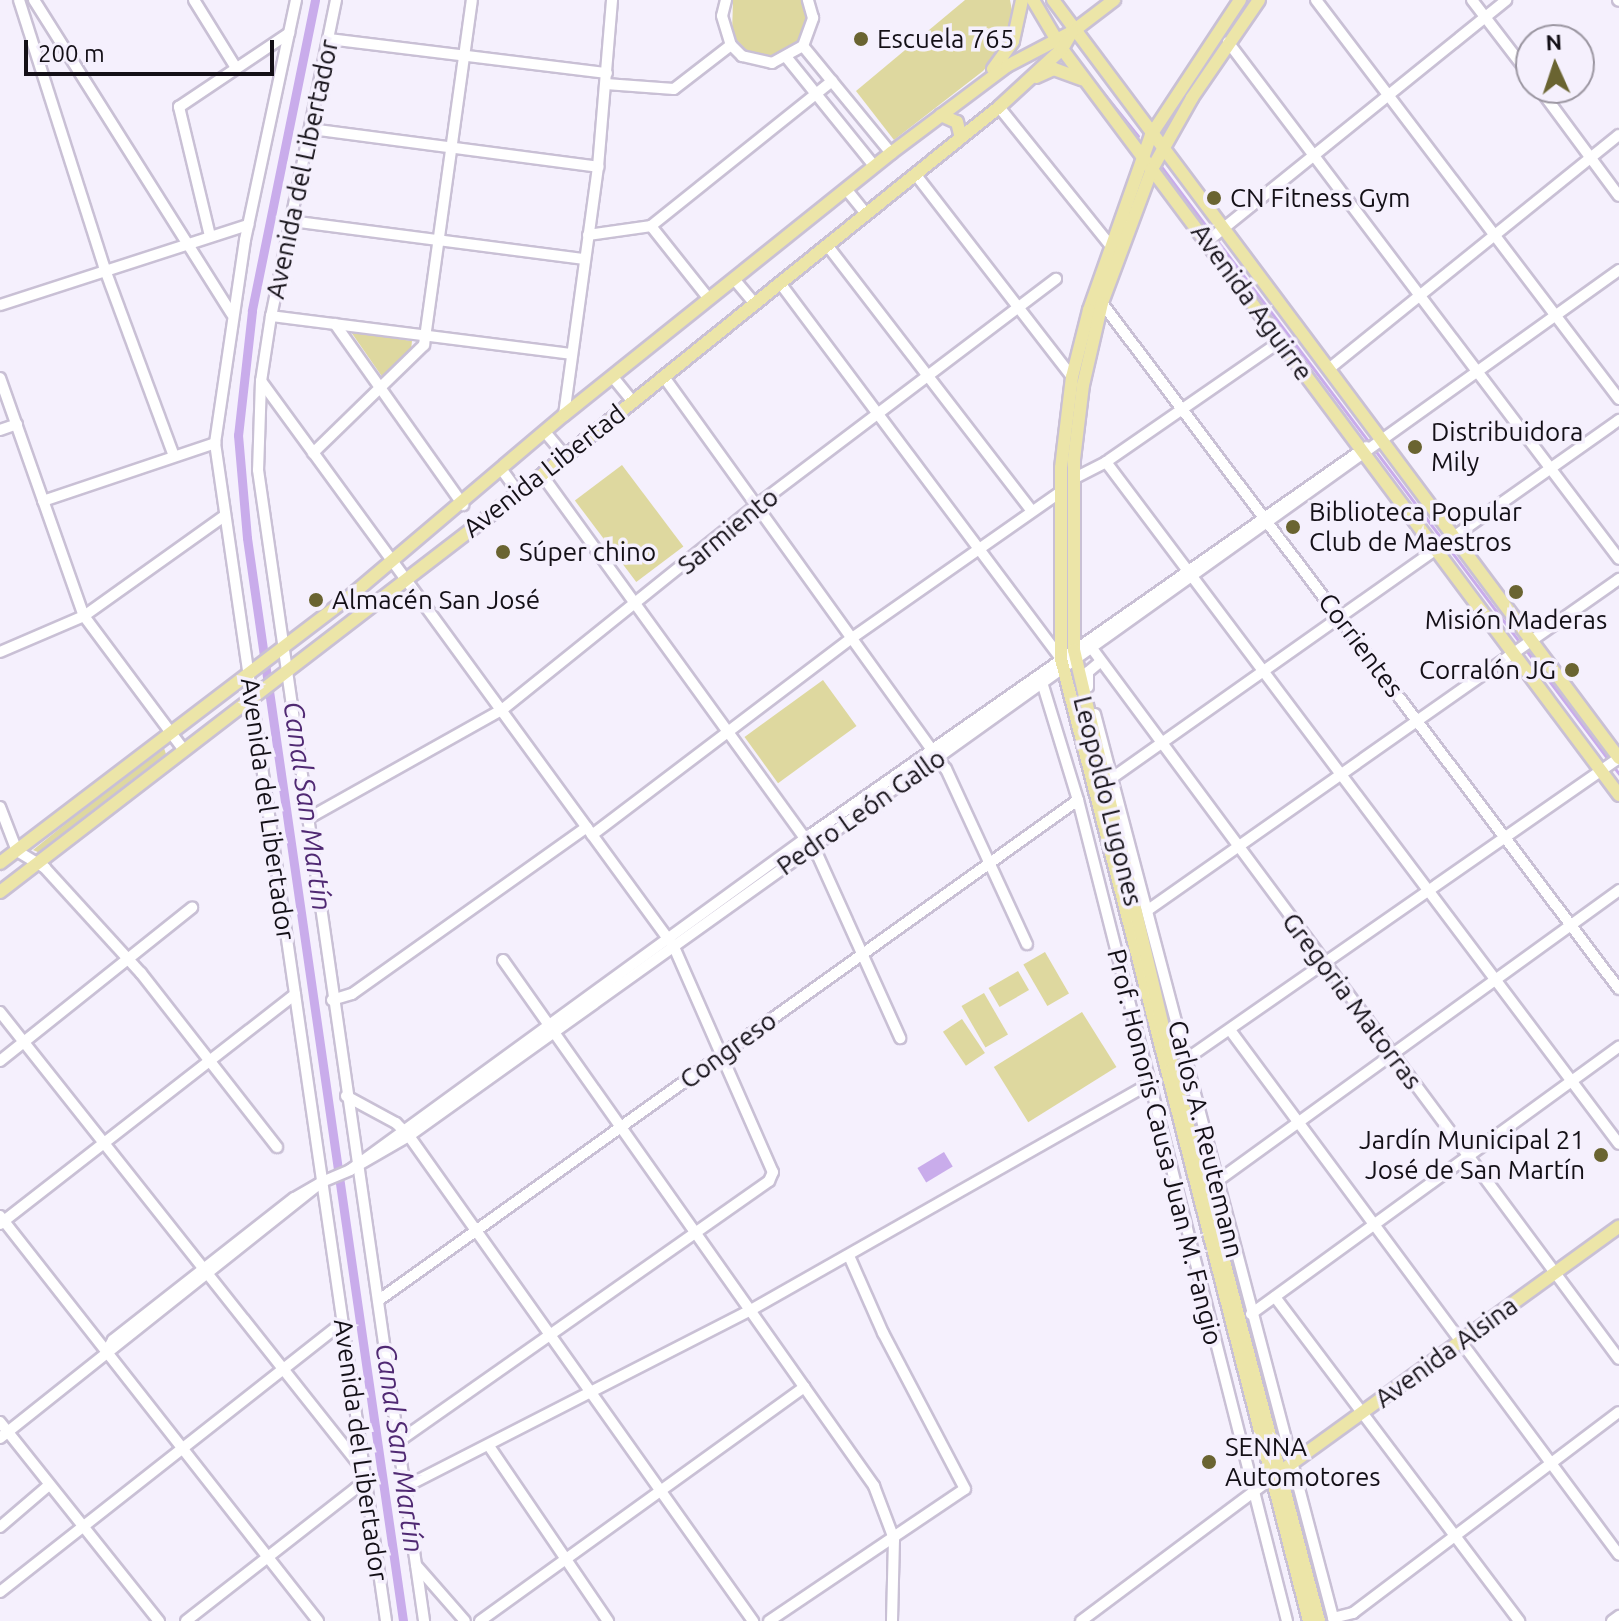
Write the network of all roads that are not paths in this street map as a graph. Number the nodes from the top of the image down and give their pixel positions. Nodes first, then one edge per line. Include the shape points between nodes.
1 (19, 0) edge
2 (34, 0) edge
3 (194, 0) edge
4 (296, 0) edge
5 (336, 0) edge
6 (472, 0) edge
7 (612, 0) edge
8 (726, 0) edge
9 (808, 0) edge
10 (1022, 0) edge
11 (1033, 0) edge
12 (1053, 0) edge
13 (1114, 0) edge
14 (1240, 0) edge
15 (1259, 0) edge
16 (1316, 0) edge
17 (1472, 0) edge
18 (1506, 0) edge
19 (1485, 17) junction
20 (1072, 32) junction
21 (289, 33) junction
22 (329, 39) junction
23 (1228, 42) junction
24 (1058, 44) junction
25 (731, 45) junction
26 (803, 46) junction
27 (1515, 56) edge
28 (465, 57) junction
29 (787, 58) junction
30 (235, 66) junction
31 (606, 78) junction
32 (832, 81) junction
33 (1086, 81) junction
34 (1026, 82) junction
35 (976, 88) junction
36 (816, 94) junction
37 (1388, 96) junction
38 (1551, 104) edge
39 (999, 107) junction
40 (941, 115) junction
41 (311, 129) junction
42 (1151, 135) junction
43 (1619, 135) edge
44 (961, 138) junction
45 (454, 150) junction
46 (1162, 150) junction
47 (891, 153) junction
48 (1313, 157) junction
49 (1592, 157) junction
50 (1148, 163) junction
51 (874, 166) junction
52 (598, 167) junction
53 (916, 175) junction
54 (846, 189) junction
55 (1619, 196) edge
56 (866, 214) junction
57 (291, 221) junction
58 (248, 225) junction
59 (651, 226) junction
60 (588, 235) junction
61 (1216, 235) junction
62 (1496, 235) junction
63 (210, 236) junction
64 (441, 241) junction
65 (187, 242) junction
66 (1109, 244) junction
67 (827, 245) junction
68 (584, 259) junction
69 (104, 267) junction
70 (1619, 270) edge
71 (734, 279) junction
72 (1056, 279) dead end
73 (780, 283) junction
74 (1420, 298) junction
75 (709, 299) junction
76 (754, 303) junction
77 (1102, 303) junction
78 (0, 305) edge
79 (1015, 307) junction
80 (232, 314) junction
81 (1556, 314) junction
82 (271, 316) junction
83 (335, 324) junction
84 (426, 335) junction
85 (1281, 341) junction
86 (572, 354) junction
87 (1330, 368) junction
88 (1474, 371) junction
89 (612, 376) junction
90 (664, 377) junction
91 (929, 377) junction
92 (1072, 377) junction
93 (0, 378) edge
94 (261, 381) junction
95 (382, 389) junction
96 (1619, 399) edge
97 (633, 402) junction
98 (1182, 409) junction
99 (564, 415) junction
100 (875, 417) junction
101 (1619, 420) edge
102 (17, 424) junction
103 (0, 430) edge
104 (545, 432) junction
105 (1379, 438) junction
106 (215, 443) junction
107 (1363, 449) junction
108 (313, 453) junction
109 (173, 454) junction
110 (565, 456) junction
111 (1106, 462) junction
112 (1549, 469) junction
113 (502, 470) junction
114 (542, 475) junction
115 (1073, 479) junction
116 (519, 493) junction
117 (1059, 493) junction
118 (43, 501) junction
119 (463, 505) junction
120 (757, 505) junction
121 (1031, 510) junction
122 (224, 516) junction
123 (1267, 518) junction
124 (1444, 542) junction
125 (976, 550) junction
126 (1619, 559) edge
127 (391, 563) junction
128 (1189, 573) junction
129 (406, 579) junction
130 (1619, 579) edge
131 (637, 605) junction
132 (84, 616) junction
133 (1340, 617) junction
134 (852, 638) junction
135 (1089, 645) junction
136 (281, 647) junction
137 (1522, 647) junction
138 (0, 652) edge
139 (1074, 655) junction
140 (1100, 662) junction
141 (1061, 664) junction
142 (252, 669) junction
143 (285, 671) junction
144 (1262, 673) junction
145 (1040, 679) junction
146 (257, 692) junction
147 (503, 709) junction
148 (1418, 722) junction
149 (170, 732) junction
150 (729, 734) junction
151 (1161, 745) junction
152 (184, 750) junction
153 (936, 753) junction
154 (1613, 762) edge
155 (1341, 774) junction
156 (1112, 778) junction
157 (1619, 795) edge
158 (1078, 800) junction
159 (0, 807) edge
160 (309, 818) junction
161 (590, 831) junction
162 (1505, 838) junction
163 (809, 842) junction
164 (1238, 848) junction
165 (17, 851) junction
166 (39, 862) junction
167 (0, 863) edge
168 (990, 863) junction
169 (1428, 890) junction
170 (1619, 890) edge
171 (0, 892) edge
172 (192, 908) dead end
173 (1148, 910) junction
174 (1571, 926) junction
175 (671, 942) junction
176 (1027, 944) dead end
177 (861, 953) junction
178 (126, 959) junction
179 (503, 960) dead end
180 (1324, 964) junction
181 (1496, 981) junction
182 (1619, 989) edge
183 (295, 994) junction
184 (332, 1000) junction
185 (0, 1012) edge
186 (551, 1029) junction
187 (1230, 1030) junction
188 (900, 1038) dead end
189 (24, 1042) junction
190 (1619, 1047) edge
191 (725, 1053) junction
192 (1393, 1054) junction
193 (208, 1059) junction
194 (1185, 1060) junction
195 (0, 1061) edge
196 (1572, 1081) junction
197 (1149, 1084) junction
198 (346, 1096) junction
199 (1296, 1124) junction
200 (622, 1127) junction
201 (405, 1132) junction
202 (102, 1142) junction
203 (1619, 1144) edge
204 (277, 1147) dead end
205 (1469, 1156) junction
206 (355, 1167) junction
207 (326, 1181) junction
208 (1216, 1182) junction
209 (1, 1220) edge
210 (1619, 1226) edge
211 (1371, 1227) junction
212 (697, 1229) junction
213 (475, 1231) junction
214 (849, 1256) junction
215 (208, 1272) junction
216 (1555, 1273) junction
217 (1275, 1297) junction
218 (379, 1300) junction
219 (751, 1310) junction
220 (1251, 1314) junction
221 (342, 1323) junction
222 (549, 1337) junction
223 (1459, 1343) junction
224 (107, 1351) junction
225 (1619, 1359) edge
226 (282, 1368) junction
227 (805, 1387) junction
228 (591, 1393) junction
229 (1619, 1412) edge
230 (1362, 1413) junction
231 (0, 1422) edge
232 (4, 1435) edge
233 (398, 1442) junction
234 (489, 1446) junction
235 (184, 1448) junction
236 (1293, 1463) junction
237 (1550, 1464) junction
238 (365, 1472) junction
239 (1276, 1474) junction
240 (49, 1485) junction
241 (367, 1485) junction
242 (405, 1487) junction
243 (660, 1490) junction
244 (1253, 1492) junction
245 (85, 1525) junction
246 (0, 1527) edge
247 (1453, 1536) junction
248 (894, 1539) junction
249 (1619, 1555) edge
250 (270, 1556) junction
251 (565, 1560) junction
252 (416, 1565) junction
253 (0, 1592) edge
254 (1619, 1616) edge
255 (1357, 1617) edge
256 (1333, 1620) edge
257 (159, 1621) edge
258 (186, 1621) edge
259 (318, 1621) edge
260 (386, 1621) edge
261 (424, 1621) edge
262 (465, 1621) edge
263 (480, 1621) edge
264 (608, 1621) edge
265 (753, 1621) edge
266 (769, 1621) edge
267 (892, 1621) edge
268 (1081, 1621) edge
269 (1287, 1621) edge
270 (1309, 1621) edge
271 (1319, 1621) edge
272 (1519, 1621) edge
273 (1612, 1621) edge

1 - 69 street
2 - 65 street
3 - 30 street
4 - 21 street, Avenida del Libertador
5 - 22 street, Avenida del Libertador
6 - 28 street
7 - 31 street
8 - 25 street via 722,16
9 - 26 street via 813,18
10 - 35 main road via 1006,56
11 - 24 main road
12 - 20 main road
13 - 20 main road, Avenida Libertad
14 - 42 main road, Leopoldo Lugones
15 - 23 main road, Leopoldo Lugones
16 - 37 street
17 - 19 street
18 - 19 street
19 - 27 street
19 - 37 street
20 - 24 main road, Avenida Libertad
20 - 42 main road
21 - 30 street
21 - 58 street, Avenida del Libertador
22 - 28 street
22 - 41 street, Avenida del Libertador
23 - 46 main road, Leopoldo Lugones
23 - 48 street
24 - 33 main road, Avenida Aguirre
24 - 34 main road, Avenida Libertad
24 - 35 main road, Avenida Libertad
25 - 29 street via 757,62
25 - 31 street via 674,89
26 - 29 street
26 - 32 street
28 - 31 street
28 - 45 street
29 - 36 street
30 - 63 street via 179,107
31 - 52 street
32 - 36 street
32 - 47 street
33 - 34 main road via 1054,69
33 - 50 main road, Avenida Aguirre
34 - 39 main road, Avenida Libertad
35 - 40 main road, Avenida Libertad
36 - 51 street
36 - 59 street
37 - 48 street
37 - 62 street
38 - 49 street
39 - 44 main road, Avenida Libertad
39 - 66 street
40 - 44 main road via 957,122
40 - 47 main road, Avenida Libertad
41 - 45 street
41 - 57 street, Avenida del Libertador
42 - 46 main road
42 - 50 main road, Leopoldo Lugones
43 - 49 street
44 - 53 main road, Avenida Libertad
45 - 52 street
45 - 64 street
46 - 50 main road, Leopoldo Lugones
46 - 61 main road
47 - 51 main road, Avenida Libertad
48 - 61 street
48 - 74 street
49 - 55 street
49 - 62 street
50 - 61 main road, Avenida Aguirre
50 - 66 main road, Leopoldo Lugones
50 - 77 main road, Leopoldo Lugones
51 - 54 main road, Avenida Libertad
52 - 60 street
53 - 56 main road, Avenida Libertad
53 - 79 street
54 - 56 street
54 - 71 main road, Avenida Libertad
56 - 67 main road, Avenida Libertad
57 - 64 street
57 - 82 street, Avenida del Libertador
58 - 63 street
58 - 80 street, Avenida del Libertador
59 - 60 street
59 - 75 street
60 - 68 street
61 - 85 main road, Avenida Aguirre
61 - 87 main road
62 - 74 street
62 - 81 street
63 - 65 street
64 - 68 street
64 - 84 street
65 - 69 street
65 - 80 street
66 - 92 main road, Leopoldo Lugones
67 - 73 main road, Avenida Libertad
67 - 91 street
68 - 86 street
69 - 78 street
69 - 109 street
70 - 81 street, Pedro León Gallo
71 - 75 main road, Avenida Libertad
71 - 76 street
72 - 79 street, Sarmiento
73 - 76 main road, Avenida Libertad
73 - 100 street
74 - 87 street
74 - 88 street
75 - 89 main road, Avenida Libertad
76 - 90 main road, Avenida Libertad
77 - 98 street, Corrientes
77 - 115 main road, Leopoldo Lugones via 1083,385
79 - 91 street, Sarmiento
79 - 92 street
80 - 106 street, Avenida del Libertador
81 - 88 street, Pedro León Gallo
81 - 96 street
82 - 83 street
82 - 94 street, Avenida del Libertador
83 - 84 street
83 - 95 street
84 - 86 street
84 - 95 street via 419,354
85 - 98 street
85 - 107 main road, Avenida Aguirre
86 - 99 street
87 - 105 main road
88 - 105 street, Pedro León Gallo
88 - 112 street
89 - 97 street
89 - 99 main road, Avenida Libertad
90 - 97 main road, Avenida Libertad
90 - 120 street
91 - 100 street, Sarmiento
91 - 121 street
92 - 117 main road, Leopoldo Lugones
93 - 102 street
94 - 108 street
94 - 136 street, Avenida del Libertador via 260,493
95 - 108 street
95 - 119 street
97 - 110 main road, Avenida Libertad
98 - 111 street
98 - 123 street, Corrientes
99 - 104 main road, Avenida Libertad
100 - 120 street, Sarmiento
100 - 125 street
101 - 112 street
102 - 103 street
102 - 118 street
104 - 110 street
104 - 113 main road, Avenida Libertad
105 - 107 street, Pedro León Gallo
105 - 124 main road
106 - 109 street
106 - 122 street, Avenida del Libertador
107 - 123 street, Pedro León Gallo
107 - 124 main road, Avenida Aguirre
108 - 127 street
109 - 118 street
110 - 114 main road, Avenida Libertad
111 - 115 street
111 - 128 street
112 - 124 street
112 - 126 street
113 - 116 street
113 - 119 main road, Avenida Libertad
114 - 116 main road, Avenida Libertad
114 - 131 street
115 - 139 main road, Leopoldo Lugones
116 - 129 main road, Avenida Libertad
117 - 121 street
117 - 141 main road, Leopoldo Lugones
118 - 132 street
119 - 127 main road, Avenida Libertad
120 - 131 street, Sarmiento
120 - 134 street
121 - 125 street
122 - 132 street
122 - 142 street, Avenida del Libertador
123 - 128 street, Pedro León Gallo
123 - 133 street, Corrientes
124 - 133 street
124 - 137 main road
124 - 137 main road
125 - 134 street
125 - 141 street
127 - 129 street
127 - 136 main road, Avenida Libertad
128 - 135 street, Pedro León Gallo
128 - 144 street
129 - 143 main road, Avenida Libertad
129 - 147 street
130 - 137 street
131 - 147 street, Sarmiento
131 - 150 street
132 - 138 street
132 - 149 street
133 - 144 street
133 - 148 street, Corrientes
134 - 150 street
134 - 153 street
135 - 139 street, Pedro León Gallo
135 - 140 street, Gregoria Matorras
136 - 142 main road, Avenida Libertad
136 - 143 street, Avenida del Libertador
137 - 148 street
137 - 154 main road
137 - 154 main road
139 - 141 street, Pedro León Gallo
139 - 239 main road, Leopoldo Lugones
140 - 151 street, Gregoria Matorras
140 - 156 street, Carlos A. Reutemann via 1086,680
141 - 145 street, Pedro León Gallo
141 - 239 main road, Leopoldo Lugones
142 - 146 street, Avenida del Libertador
142 - 149 main road, Avenida Libertad
143 - 146 main road, Avenida Libertad
143 - 160 street, Avenida del Libertador
144 - 151 street
144 - 155 street
145 - 153 street, Pedro León Gallo
145 - 158 street, Prof. Honoris Causa Juan M. Fangio
146 - 152 main road, Avenida Libertad
146 - 183 street, Avenida del Libertador
147 - 160 street, Sarmiento
147 - 161 street
148 - 155 street
148 - 162 street, Corrientes
149 - 152 street
149 - 165 main road, Avenida Libertad
150 - 161 street
150 - 163 street
151 - 156 street
151 - 164 street, Gregoria Matorras
152 - 166 main road, Avenida Libertad
153 - 163 street, Pedro León Gallo
153 - 168 street
154 - 157 main road
154 - 162 street
155 - 164 street
155 - 169 street
156 - 173 street, Carlos A. Reutemann
158 - 168 street, Congreso
158 - 197 street, Prof. Honoris Causa Juan M. Fangio
159 - 165 street
160 - 184 street, Avenida del Libertador
161 - 175 street
161 - 184 street via 352,994
162 - 169 street
162 - 174 street, Corrientes
163 - 175 street, Pedro León Gallo
163 - 177 street
164 - 173 street
164 - 180 street, Gregoria Matorras
165 - 166 street
165 - 167 main road, Avenida Libertad
166 - 171 main road, Avenida Libertad
166 - 178 street
168 - 176 street
168 - 177 street, Congreso
169 - 180 street
169 - 181 street
170 - 174 street
172 - 178 street
173 - 194 street, Carlos A. Reutemann
174 - 181 street
174 - 182 street, Corrientes
175 - 186 street, Pedro León Gallo
175 - 191 street
177 - 188 street
177 - 191 street, Congreso
178 - 189 street
178 - 193 street
179 - 186 street
180 - 187 street
180 - 192 street, Gregoria Matorras
181 - 192 street
181 - 196 street
183 - 193 street
183 - 207 street, Avenida del Libertador
184 - 198 street, Avenida del Libertador
185 - 189 street
186 - 200 street
186 - 201 street, Pedro León Gallo
187 - 194 street
187 - 199 street
189 - 195 street
189 - 202 street
190 - 196 street
191 - 200 street, Congreso
191 - 212 street via 772,1166 769,1181
192 - 199 street
192 - 205 street, Gregoria Matorras
193 - 202 street
193 - 204 street
194 - 208 street, Carlos A. Reutemann
196 - 203 street
196 - 205 street
197 - 214 street
197 - 244 street, Prof. Honoris Causa Juan M. Fangio
198 - 201 street
198 - 206 street, Avenida del Libertador
199 - 208 street
199 - 211 street
200 - 212 street
200 - 213 street, Congreso
201 - 206 street, Pedro León Gallo
201 - 213 street
202 - 209 street
202 - 215 street
205 - 211 street
205 - 216 street, Gregoria Matorras
206 - 207 street, Pedro León Gallo
206 - 218 street, Avenida del Libertador
207 - 215 street, Pedro León Gallo via 294,1198
207 - 221 street, Avenida del Libertador
208 - 220 street, Carlos A. Reutemann
209 - 224 street
210 - 216 main road, Avenida Alsina
211 - 217 street
211 - 223 street
212 - 219 street
212 - 222 street
213 - 218 street, Congreso
213 - 222 street
214 - 219 street
214 - 248 street via 890,1347 964,1481 960,1497
215 - 224 street, Pedro León Gallo
215 - 226 street
216 - 223 main road, Avenida Alsina
216 - 225 street, Gregoria Matorras
217 - 220 street
217 - 230 street
218 - 233 street, Avenida del Libertador
219 - 227 street
219 - 228 street
220 - 236 street, Carlos A. Reutemann
221 - 226 street
221 - 238 street, Avenida del Libertador
222 - 228 street
222 - 233 street
223 - 230 main road, Avenida Alsina
223 - 237 street
224 - 232 street, Pedro León Gallo
224 - 235 street
226 - 235 street
226 - 238 street
227 - 243 street
227 - 248 street via 874,1486
228 - 234 street
228 - 243 street
229 - 237 street
230 - 236 main road, Avenida Alsina
230 - 247 street
231 - 232 street
232 - 240 street
233 - 242 street, Avenida del Libertador
234 - 242 street
234 - 251 street
235 - 245 street
235 - 250 street
236 - 239 main road, Avenida Alsina
236 - 256 street, Carlos A. Reutemann
237 - 247 street
237 - 249 street
238 - 241 street, Avenida del Libertador
239 - 244 street, Avenida Alsina
239 - 270 main road, Leopoldo Lugones
239 - 271 main road, Leopoldo Lugones
240 - 245 street
240 - 246 street
241 - 250 street via 356,1488
241 - 260 street, Avenida del Libertador
242 - 252 street, Avenida del Libertador
243 - 251 street
243 - 265 street
244 - 268 street, Avenida Alsina
244 - 269 street, Prof. Honoris Causa Juan M. Fangio
245 - 253 street
245 - 257 street
247 - 255 street
247 - 272 street
248 - 266 street
248 - 267 street
250 - 258 street
250 - 259 street
251 - 263 street
251 - 264 street
252 - 261 street, Avenida del Libertador
252 - 262 street
254 - 273 street
255 - 256 street

